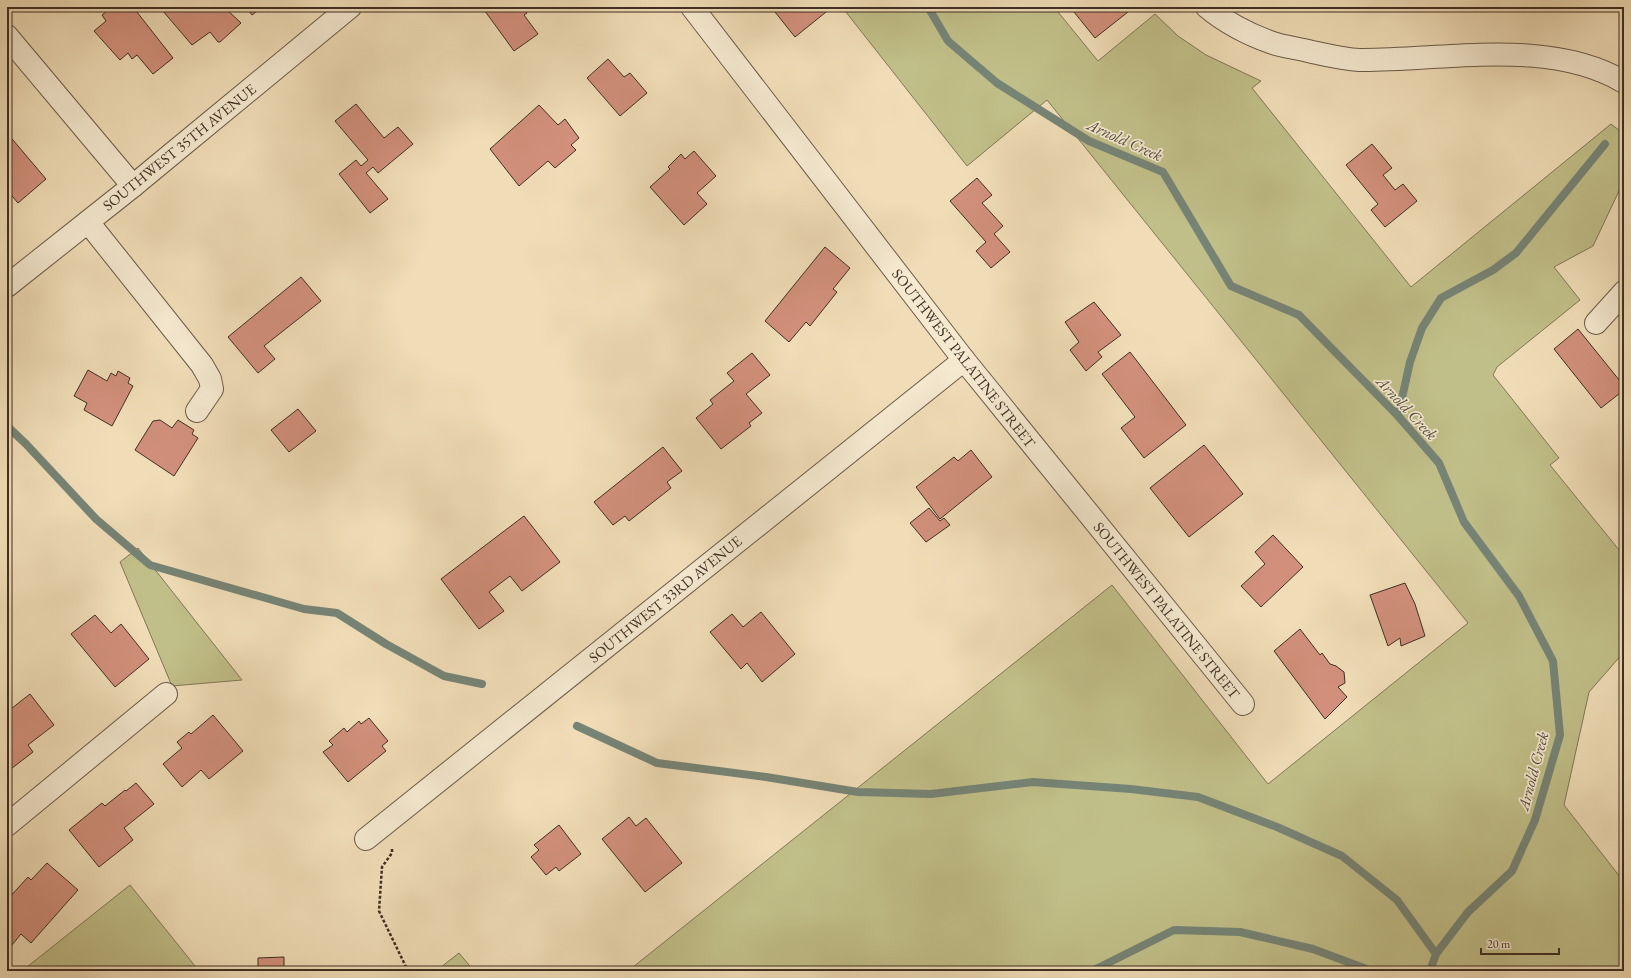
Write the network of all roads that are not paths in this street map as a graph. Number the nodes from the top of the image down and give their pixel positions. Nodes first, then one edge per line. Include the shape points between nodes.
1 (350, 7) edge
2 (692, 7) edge
3 (1207, 7) edge
4 (7, 36) edge
5 (1624, 82) edge
6 (133, 186) junction
7 (88, 222) junction
8 (7, 286) edge
9 (1624, 292) edge
10 (1596, 323) dead end
11 (964, 360) junction
12 (197, 411) dead end
13 (166, 694) dead end
14 (1243, 704) dead end
15 (7, 825) edge
16 (366, 839) dead end

1 - 6 street, SOUTHWEST 35TH AVENUE
2 - 11 street, SOUTHWEST PALATINE STREET
3 - 5 street via 1221,18 1271,42 1334,57 1358,60 1525,55 1578,63 1613,75
4 - 6 street
6 - 7 street, SOUTHWEST 35TH AVENUE
7 - 8 street, SOUTHWEST 35TH AVENUE
7 - 12 street via 202,365 210,379 212,390
9 - 10 street
11 - 14 street, SOUTHWEST PALATINE STREET
11 - 16 street, SOUTHWEST 33RD AVENUE
13 - 15 street

